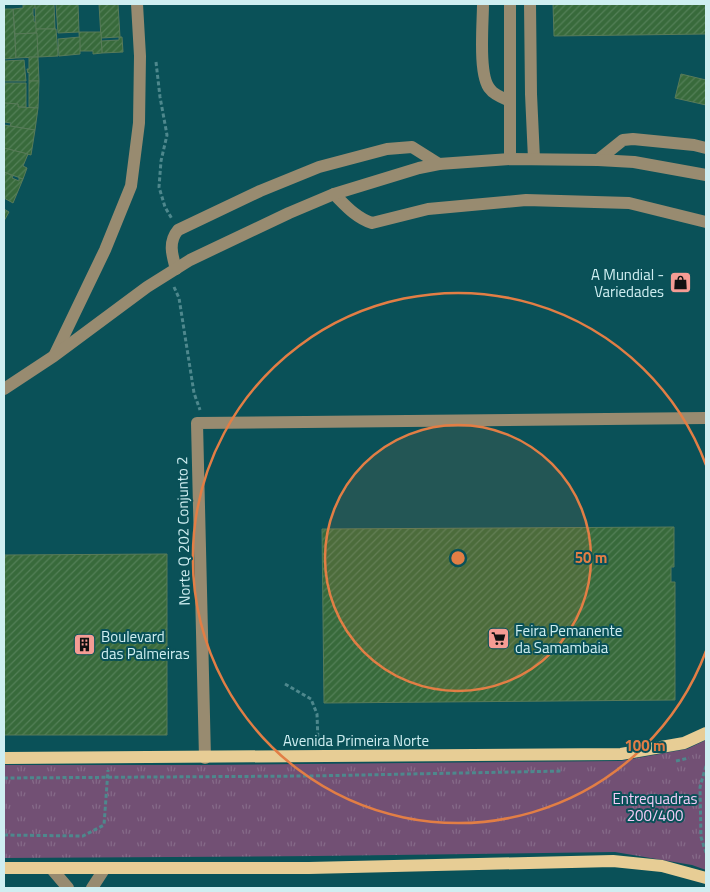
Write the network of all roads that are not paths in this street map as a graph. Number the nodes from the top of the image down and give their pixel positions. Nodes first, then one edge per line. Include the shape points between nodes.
1 (137, 4) edge
2 (483, 4) edge
3 (510, 4) edge
4 (530, 4) edge
5 (510, 101) junction
6 (706, 148) edge
7 (510, 159) junction
8 (534, 159) junction
9 (598, 160) junction
10 (440, 164) junction
11 (706, 175) edge
12 (334, 194) junction
13 (706, 222) edge
14 (172, 271) junction
15 (54, 356) junction
16 (4, 389) edge
17 (706, 418) edge
18 (706, 733) edge
19 (4, 758) edge
20 (205, 758) junction
21 (4, 868) edge
22 (51, 868) junction
23 (105, 868) junction
24 (706, 878) edge
25 (68, 888) edge
26 (92, 888) edge

1 - 15 street via 139,123 131,186 105,250
2 - 5 street via 483,70 487,85 491,92
3 - 5 street
4 - 8 street
5 - 7 street
6 - 9 street via 623,140
7 - 8 street
7 - 10 street
8 - 9 street
9 - 11 street via 634,162
10 - 12 street
10 - 14 street via 412,147 387,149 319,167 178,230 172,244
12 - 13 street via 354,214 372,223 428,208 526,200 629,203
12 - 14 street
14 - 15 street
15 - 16 street
17 - 20 street, Norte Q 202 Conjunto 2 via 199,418
18 - 20 main road, Avenida Primeira Norte via 684,743 620,754
19 - 20 main road, Avenida Primeira Norte
21 - 22 main road
22 - 23 main road
22 - 25 street
23 - 24 main road via 309,868 613,861 662,866
23 - 26 street

